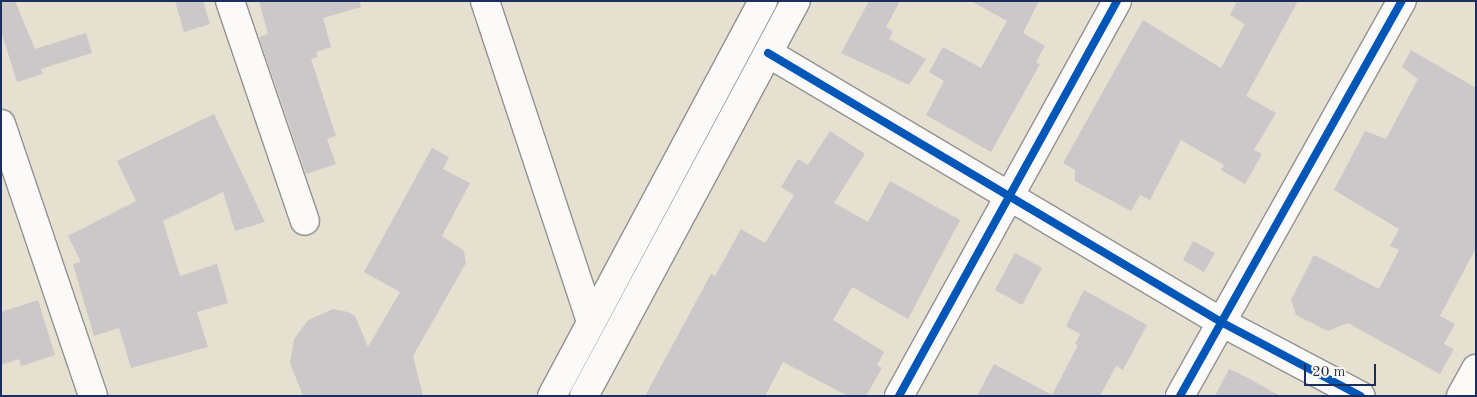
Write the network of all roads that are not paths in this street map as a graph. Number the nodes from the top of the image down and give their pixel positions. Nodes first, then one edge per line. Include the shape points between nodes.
1 (230, 1) edge
2 (486, 1) edge
3 (763, 1) edge
4 (796, 1) edge
5 (1117, 1) edge
6 (1402, 1) edge
7 (768, 53) junction
8 (1, 124) edge
9 (1010, 198) junction
10 (305, 221) dead end
11 (590, 319) junction
12 (1221, 322) junction
13 (1476, 369) edge
14 (93, 396) edge
15 (552, 396) edge
16 (584, 396) edge
17 (899, 396) edge
18 (1180, 396) edge
19 (1361, 396) edge
20 (1461, 396) edge

1 - 10 main road
2 - 11 main road
3 - 11 main road
4 - 7 main road
5 - 9 main road
6 - 12 main road
7 - 9 main road
7 - 16 main road
8 - 14 main road
9 - 12 main road
9 - 17 main road
11 - 15 main road
12 - 18 main road
12 - 19 main road
13 - 20 main road

